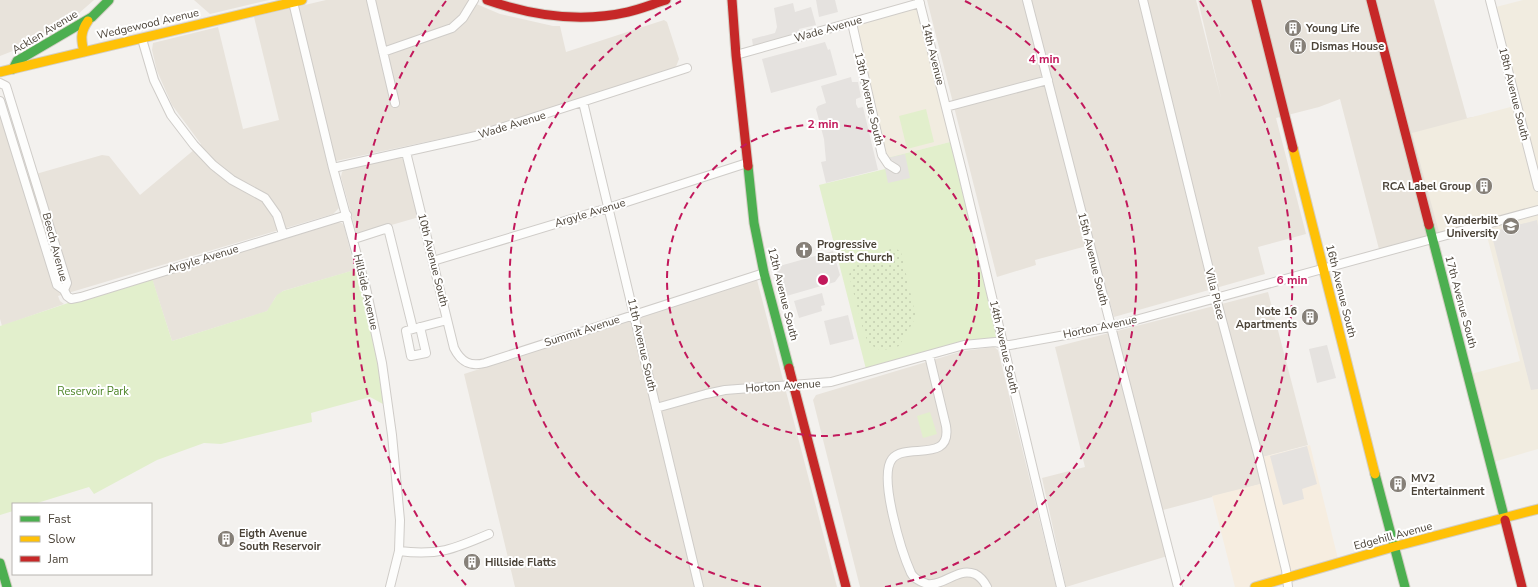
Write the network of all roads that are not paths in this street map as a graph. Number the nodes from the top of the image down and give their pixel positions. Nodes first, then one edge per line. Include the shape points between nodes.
1 (109, 0) edge
2 (302, 0) edge
3 (371, 0) edge
4 (474, 0) edge
5 (487, 0) edge
6 (666, 0) edge
7 (732, 0) edge
8 (1027, 0) edge
9 (1142, 0) edge
10 (1256, 0) edge
11 (1371, 0) edge
12 (1491, 0) edge
13 (292, 2) junction
14 (920, 2) edge
15 (92, 18) junction
16 (852, 23) junction
17 (142, 39) junction
18 (84, 52) junction
19 (383, 52) junction
20 (736, 55) junction
21 (687, 68) dead end
22 (13, 69) junction
23 (0, 72) edge
24 (1048, 80) junction
25 (0, 83) edge
26 (0, 101) edge
27 (583, 102) junction
28 (395, 103) dead end
29 (946, 107) junction
30 (406, 152) junction
31 (747, 163) junction
32 (333, 168) junction
33 (896, 169) dead end
34 (1538, 187) edge
35 (38, 188) junction
36 (29, 192) junction
37 (608, 208) junction
38 (1538, 210) edge
39 (347, 215) junction
40 (283, 234) junction
41 (1432, 239) junction
42 (354, 240) junction
43 (433, 261) junction
44 (1322, 268) junction
45 (764, 273) junction
46 (64, 290) junction
47 (1216, 298) junction
48 (635, 313) junction
49 (447, 320) junction
50 (1110, 327) junction
51 (1003, 344) junction
52 (929, 355) junction
53 (468, 364) joint
54 (794, 385) junction
55 (656, 408) junction
56 (1538, 509) edge
57 (1504, 518) junction
58 (488, 534) dead end
59 (1394, 547) junction
60 (399, 552) junction
61 (0, 563) edge
62 (1287, 582) edge
63 (7, 587) edge
64 (390, 587) edge
65 (699, 587) edge
66 (846, 587) edge
67 (987, 587) edge
68 (1061, 587) edge
69 (1178, 587) edge
70 (1255, 587) edge
71 (1405, 587) edge
72 (1522, 587) edge

1 - 15 main road, Acklen Avenue
2 - 13 main road, Wedgewood Avenue
3 - 19 street
4 - 19 street via 463,18 452,28
5 - 6 main road via 526,13 554,18 627,12
7 - 20 main road, 12th Avenue South
8 - 24 street, 15th Avenue South
9 - 47 street, Villa Place
10 - 44 main road, 16th Avenue South
11 - 41 main road, 17th Avenue South
12 - 34 street, 18th Avenue South
13 - 17 main road, Wedgewood Avenue
13 - 32 street, Hillside Avenue
14 - 16 street, Wade Avenue
14 - 29 street, 14th Avenue
15 - 18 main road via 80,35
15 - 22 main road, Acklen Avenue via 17,61
16 - 20 street, Wade Avenue
16 - 33 street, 13th Avenue South via 882,155
17 - 18 main road, Wedgewood Avenue
17 - 40 street via 154,80 171,114 213,165 232,180 265,198 277,215
18 - 22 main road, Wedgewood Avenue
19 - 28 street
20 - 31 main road, 12th Avenue South
21 - 27 street, Wade Avenue
22 - 23 main road, Wedgewood Avenue
24 - 29 street
24 - 50 street, 15th Avenue South
25 - 35 street, Beech Avenue via 6,86
26 - 36 street, Beech Avenue
27 - 30 street, Wade Avenue via 476,136
27 - 37 street, 11th Avenue South
29 - 51 street, 14th Avenue South
30 - 32 street, Wade Avenue
30 - 43 street, 10th Avenue South
31 - 37 street, Argyle Avenue
31 - 45 main road, 12th Avenue South via 754,223
32 - 39 street, Hillside Avenue
35 - 36 street
35 - 46 street, Beech Avenue via 67,283
36 - 46 street, Beech Avenue via 57,285
37 - 43 street, Argyle Avenue
37 - 48 street, 11th Avenue South
38 - 41 street, Horton Avenue
39 - 40 street, Argyle Avenue
39 - 42 street, Hillside Avenue
40 - 46 street, Argyle Avenue via 81,297 71,299 66,296
41 - 44 street, Horton Avenue
41 - 57 main road, 17th Avenue South
42 - 49 street via 388,228 417,328
42 - 60 street, Hillside Avenue via 373,318 386,390 400,520
43 - 49 street, 10th Avenue South
44 - 47 street, Horton Avenue
44 - 59 main road, 16th Avenue South
45 - 48 street, Summit Avenue
45 - 54 main road, 12th Avenue South
47 - 50 street, Horton Avenue
47 - 62 street, Villa Place via 1259,458
48 - 53 street, Summit Avenue via 485,363
48 - 55 street, 11th Avenue South
49 - 53 street, 10th Avenue South via 454,348
50 - 51 street, Horton Avenue via 1010,345
50 - 69 street, 15th Avenue South
51 - 52 street, Horton Avenue via 995,342 964,346
51 - 68 street, 14th Avenue South
52 - 54 street, Horton Avenue via 832,382
52 - 67 street via 947,436 934,450 901,454 891,461 887,476 893,514 915,578 932,584 960,573 968,573 980,577
54 - 55 street, Horton Avenue via 725,390
54 - 66 main road, 12th Avenue South
55 - 65 street, 11th Avenue South
56 - 57 main road, Edgehill Avenue
57 - 59 main road, Edgehill Avenue
57 - 72 main road, 17th Avenue South
58 - 60 street via 439,552
59 - 62 main road, Edgehill Avenue
59 - 71 main road, 16th Avenue South
60 - 64 street, Hillside Avenue
61 - 63 main road
62 - 70 main road, Edgehill Avenue

